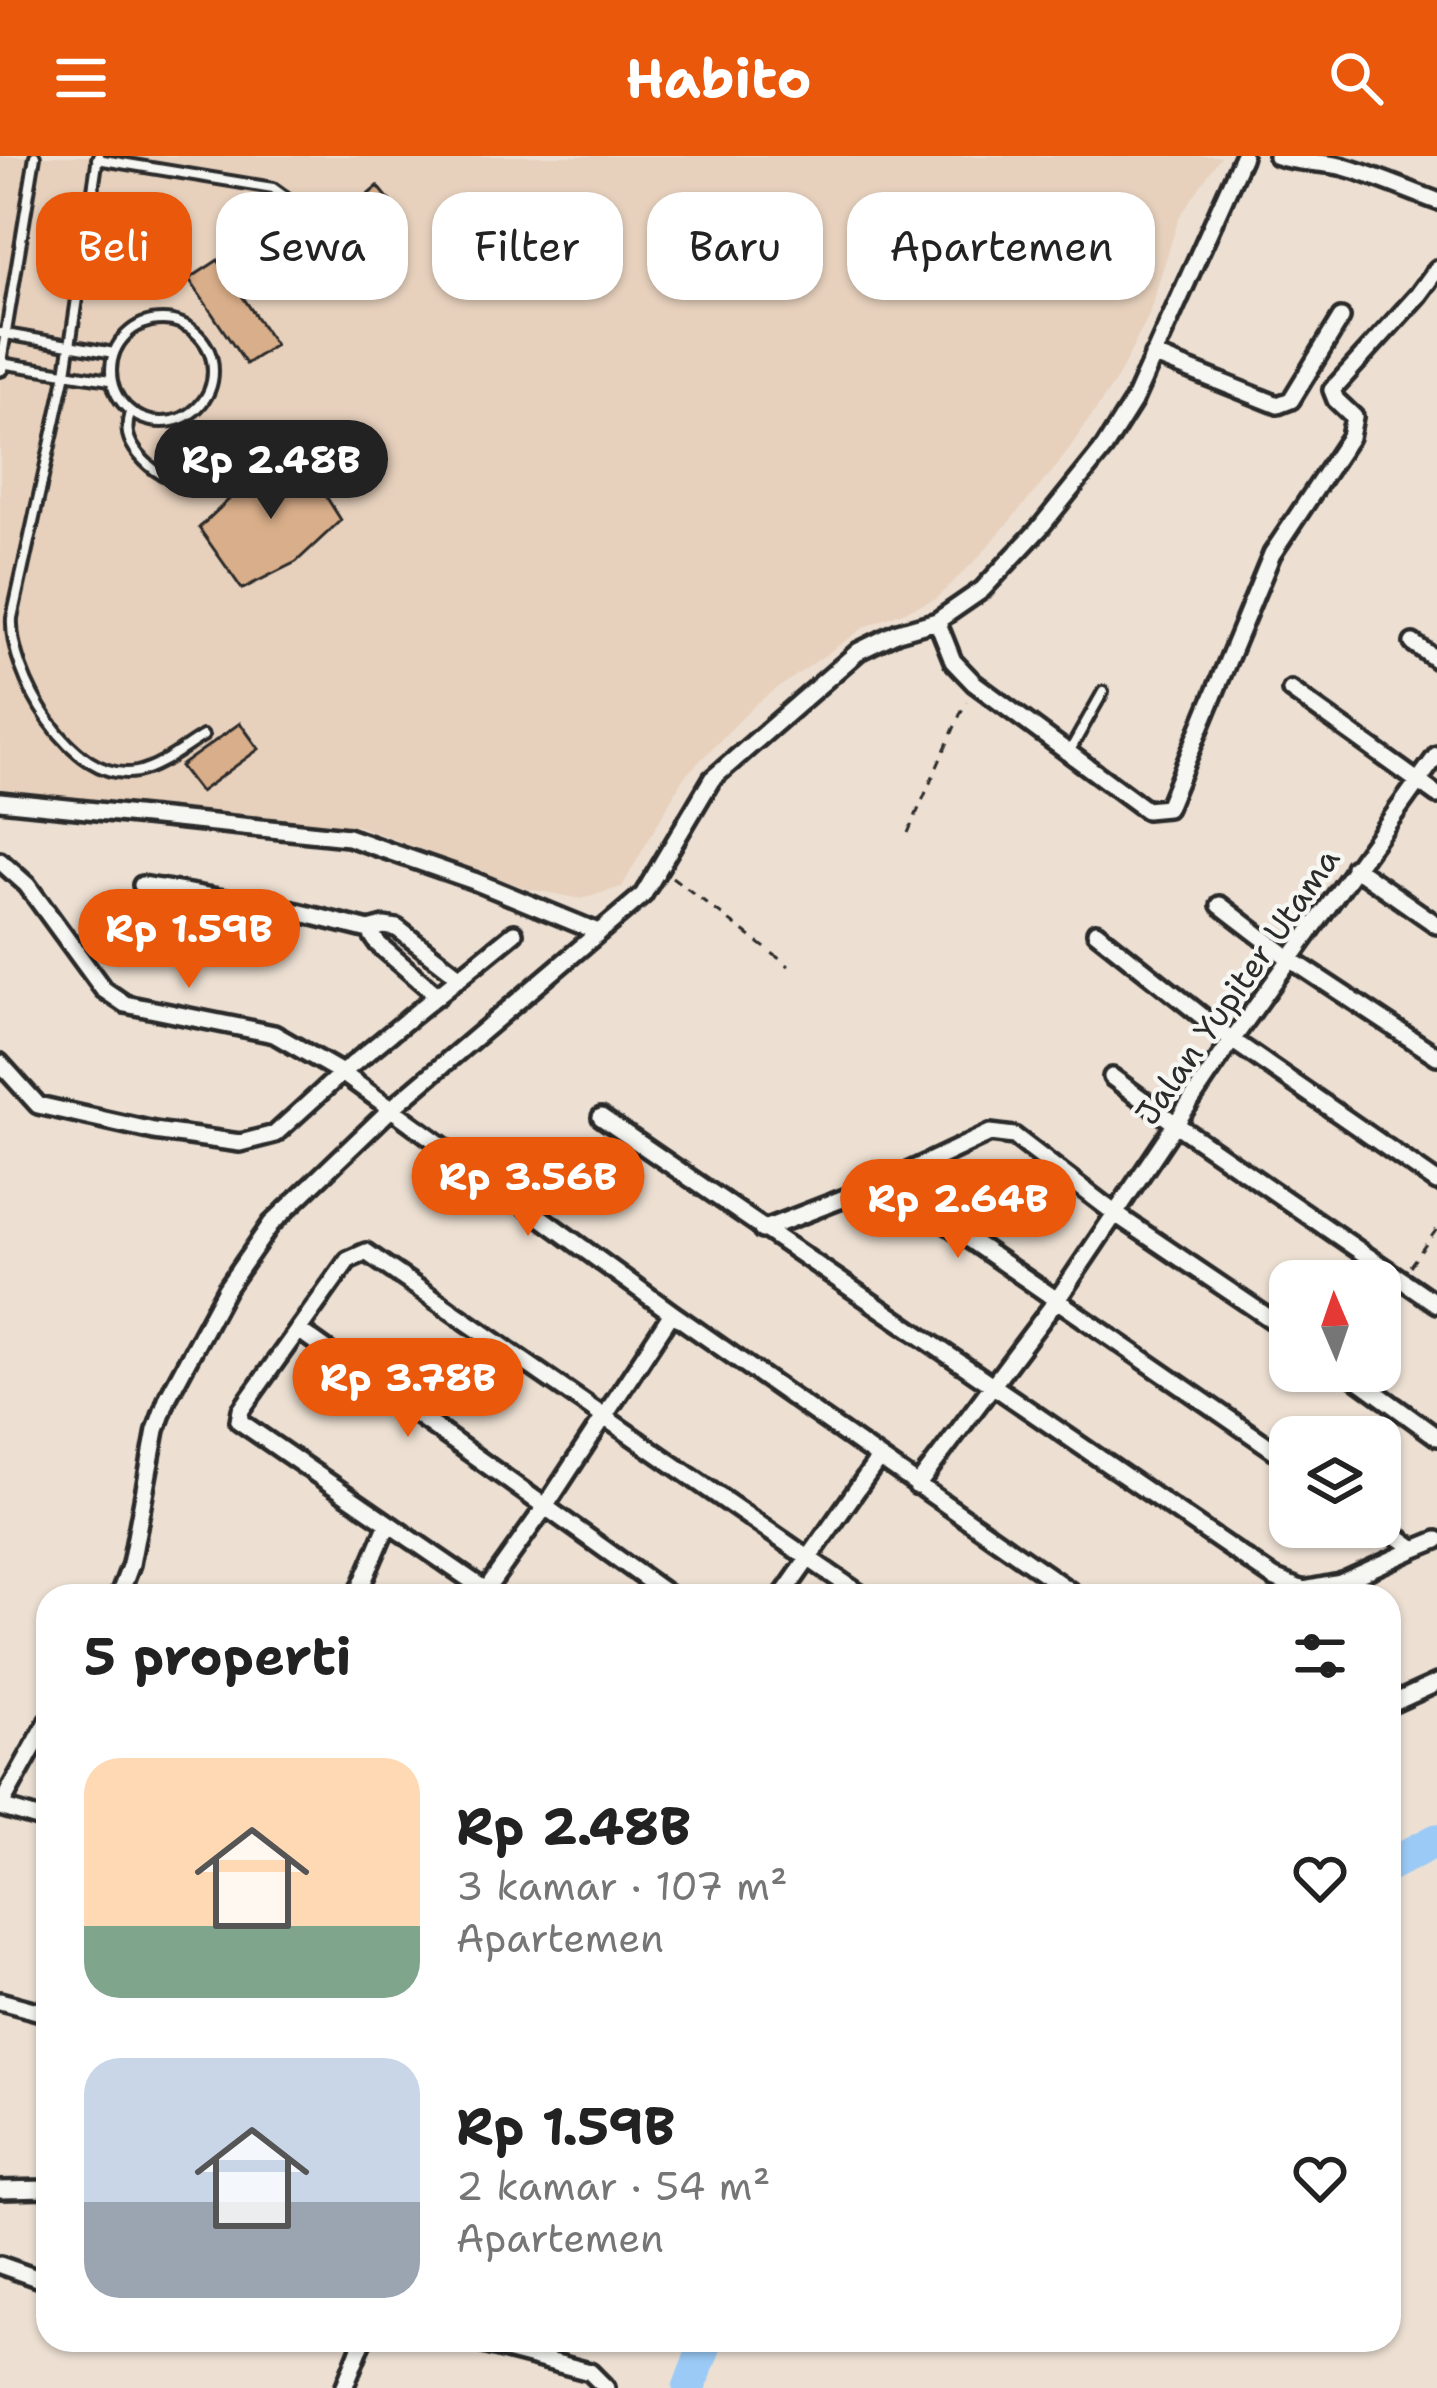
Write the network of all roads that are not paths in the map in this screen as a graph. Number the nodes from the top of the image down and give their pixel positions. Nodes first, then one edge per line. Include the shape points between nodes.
1 (35, 156) edge
2 (1243, 156) edge
3 (1277, 156) edge
4 (98, 158) edge
5 (279, 192) edge
6 (1437, 201) edge
7 (1437, 269) edge
8 (1341, 318) dead end
9 (3, 334) edge
10 (70, 346) junction
11 (114, 353) junction
12 (1154, 355) junction
13 (0, 364) edge
14 (66, 373) junction
15 (110, 380) junction
16 (130, 412) junction
17 (260, 437) dead end
18 (937, 621) junction
19 (1413, 643) dead end
20 (1437, 660) edge
21 (1291, 690) dead end
22 (1103, 692) dead end
23 (203, 736) dead end
24 (1437, 754) edge
25 (1067, 755) junction
26 (1418, 782) junction
27 (1437, 795) edge
28 (0, 801) edge
29 (0, 861) edge
30 (1354, 867) junction
31 (142, 885) dead end
32 (1220, 905) dead end
33 (1437, 926) edge
34 (369, 930) junction
35 (514, 932) dead end
36 (598, 932) junction
37 (1096, 932) dead end
38 (1290, 959) junction
39 (460, 977) junction
40 (438, 996) junction
41 (1232, 1040) junction
42 (1437, 1056) edge
43 (0, 1063) edge
44 (342, 1073) junction
45 (1112, 1077) dead end
46 (392, 1108) junction
47 (601, 1118) dead end
48 (1177, 1125) junction
49 (886, 1181) junction
50 (1437, 1182) edge
51 (1117, 1215) junction
52 (762, 1230) junction
53 (1059, 1298) junction
54 (1437, 1304) edge
55 (672, 1313) junction
56 (1269, 1318) edge
57 (300, 1330) junction
58 (993, 1384) junction
59 (1375, 1392) edge
60 (604, 1419) junction
61 (1437, 1437) edge
62 (1269, 1446) edge
63 (879, 1458) junction
64 (917, 1486) junction
65 (545, 1507) junction
66 (387, 1526) junction
67 (1401, 1539) edge
68 (1437, 1540) edge
69 (1415, 1549) junction
70 (809, 1558) junction
71 (123, 1584) edge
72 (362, 1584) edge
73 (472, 1584) edge
74 (494, 1584) edge
75 (653, 1584) edge
76 (791, 1584) edge
77 (846, 1584) edge
78 (1060, 1584) edge
79 (1290, 1584) edge
80 (1334, 1584) edge
81 (1437, 1683) edge
82 (1401, 1700) edge
83 (36, 1742) edge
84 (0, 1807) edge
85 (36, 1818) edge
86 (0, 2001) edge
87 (36, 2011) edge
88 (36, 2189) edge
89 (0, 2190) edge
90 (0, 2265) edge
91 (36, 2278) edge
92 (358, 2352) edge
93 (514, 2352) edge
94 (344, 2388) edge
95 (606, 2388) edge

1 - 9 lane
2 - 12 street
3 - 6 street via 1349,169
4 - 5 lane
4 - 10 lane
7 - 25 street via 1332,389 1352,411 1350,437 1272,554 1167,808 1146,810
8 - 12 street via 1291,400 1278,405
9 - 10 lane
9 - 13 lane
10 - 11 lane
10 - 14 lane
11 - 15 lane
11 - 16 lane via 136,326 157,319 179,321 211,352 208,395 193,412 172,421
12 - 18 street via 1104,448 1039,529 982,590
13 - 14 lane
14 - 15 lane
14 - 23 lane via 12,618 15,660 66,741 100,768 136,772
15 - 16 lane
16 - 17 lane via 129,442 174,482
18 - 25 street via 952,661
18 - 36 street via 859,651 712,779 643,896
19 - 20 street
21 - 26 street
22 - 25 lane
24 - 26 street, Jalan Yupiter Utama
26 - 27 street
26 - 30 street, Jalan Yupiter Utama
28 - 36 street via 348,837
29 - 44 street via 103,989 125,1004 274,1034
30 - 33 street
30 - 38 street, Jalan Yupiter Utama
31 - 34 street
32 - 38 street
34 - 39 street via 407,933
34 - 40 street
35 - 39 street
36 - 46 street
37 - 41 street
38 - 41 street, Jalan Yupiter Utama
38 - 42 street
39 - 40 street
40 - 44 street
41 - 48 street, Jalan Yupiter Utama
41 - 50 street
43 - 44 street via 38,1105 240,1143 274,1135
44 - 46 street
45 - 48 street
46 - 55 street
46 - 71 street via 271,1224 226,1289 156,1430
47 - 52 street
48 - 51 street, Jalan Yupiter Utama
48 - 54 street
49 - 51 street via 1002,1132
49 - 52 street
49 - 53 street
51 - 53 street, Jalan Yupiter Utama
51 - 56 street
52 - 58 street
53 - 58 street, Jalan Yupiter Utama
53 - 62 street
55 - 60 street
55 - 63 street
57 - 60 street via 348,1260 366,1252
57 - 65 street
57 - 66 street via 239,1421
58 - 64 street, Jalan Yupiter Utama
58 - 79 street
59 - 61 street
60 - 65 street
60 - 70 street
63 - 64 street
63 - 70 street
64 - 78 street
65 - 74 street
65 - 75 street
66 - 72 street
66 - 73 street
67 - 69 street
68 - 69 street
69 - 80 street
70 - 76 street
70 - 77 street
81 - 82 street
83 - 84 street
84 - 85 street
86 - 87 street
88 - 89 street
90 - 91 street
92 - 94 street
93 - 95 street via 590,2372

